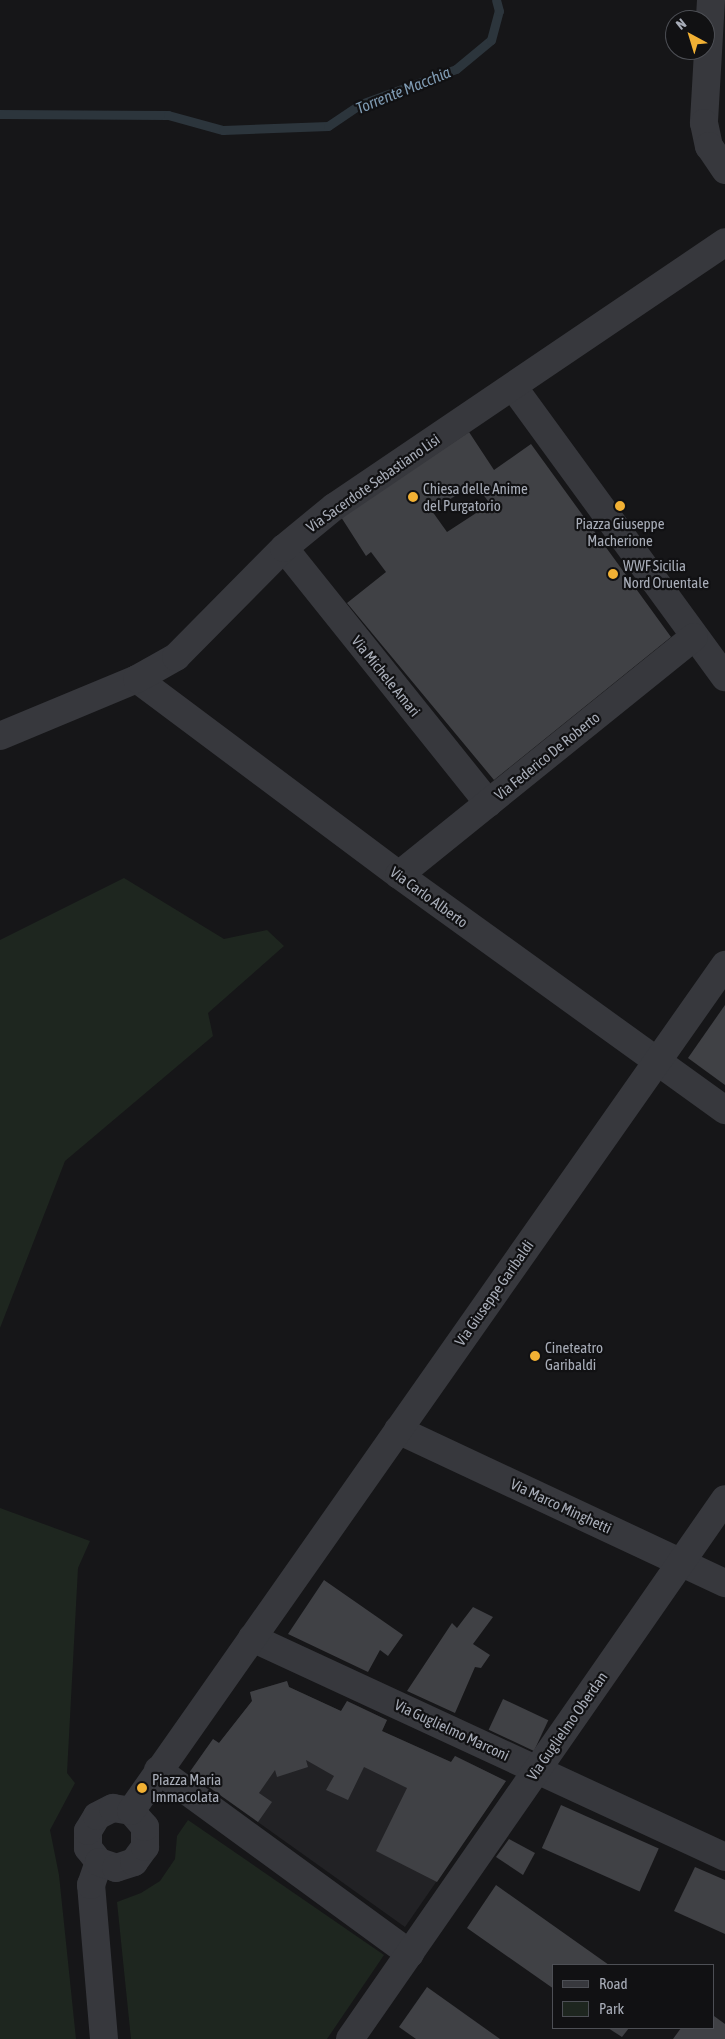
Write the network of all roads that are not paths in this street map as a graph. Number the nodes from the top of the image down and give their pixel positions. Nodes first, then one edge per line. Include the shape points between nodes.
1 (711, 0) edge
2 (725, 170) edge
3 (725, 242) edge
4 (514, 388) junction
5 (284, 548) junction
6 (694, 637) junction
7 (725, 677) edge
8 (137, 679) junction
9 (0, 736) edge
10 (488, 803) junction
11 (399, 875) junction
12 (725, 965) edge
13 (657, 1061) junction
14 (725, 1110) edge
15 (398, 1430) junction
16 (725, 1499) edge
17 (681, 1562) junction
18 (725, 1582) edge
19 (258, 1630) junction
20 (158, 1770) junction
21 (536, 1770) junction
22 (131, 1811) junction
23 (725, 1857) edge
24 (99, 1862) junction
25 (410, 1954) junction
26 (104, 2039) edge
27 (350, 2039) edge

1 - 2 street via 704,123 709,146
3 - 4 street, Via Sacerdote Sebastiano Lisi
4 - 5 street, Via Sacerdote Sebastiano Lisi via 334,507
4 - 6 street
5 - 8 street, Via Sacerdote Sebastiano Lisi via 176,657
5 - 10 street, Via Michele Amari
6 - 7 street
6 - 10 street, Via Federico De Roberto
8 - 9 street, Via Sacerdote Sebastiano Lisi
8 - 11 street, Via Carlo Alberto
10 - 11 street, Via Federico De Roberto
11 - 13 street, Via Carlo Alberto
12 - 13 street, Via Giuseppe Garibaldi
13 - 14 street, Via Carlo Alberto
13 - 15 street, Via Giuseppe Garibaldi
15 - 17 street, Via Marco Minghetti
15 - 19 street, Via Giuseppe Garibaldi
16 - 17 street, Via Guglielmo Oberdan
17 - 18 street, Via Marco Minghetti
17 - 21 street, Via Guglielmo Oberdan
19 - 20 street, Via Giuseppe Garibaldi
19 - 21 street, Via Guglielmo Marconi via 288,1654
20 - 22 street, Via Giuseppe Garibaldi
20 - 25 street
21 - 23 street, Via Guglielmo Marconi
21 - 25 street, Via Guglielmo Oberdan
22 - 24 street via 113,1808 97,1816 88,1831 88,1848
22 - 24 street via 145,1827 146,1847 134,1862 116,1868
24 - 26 street via 91,1885
25 - 27 street, Via Guglielmo Oberdan

